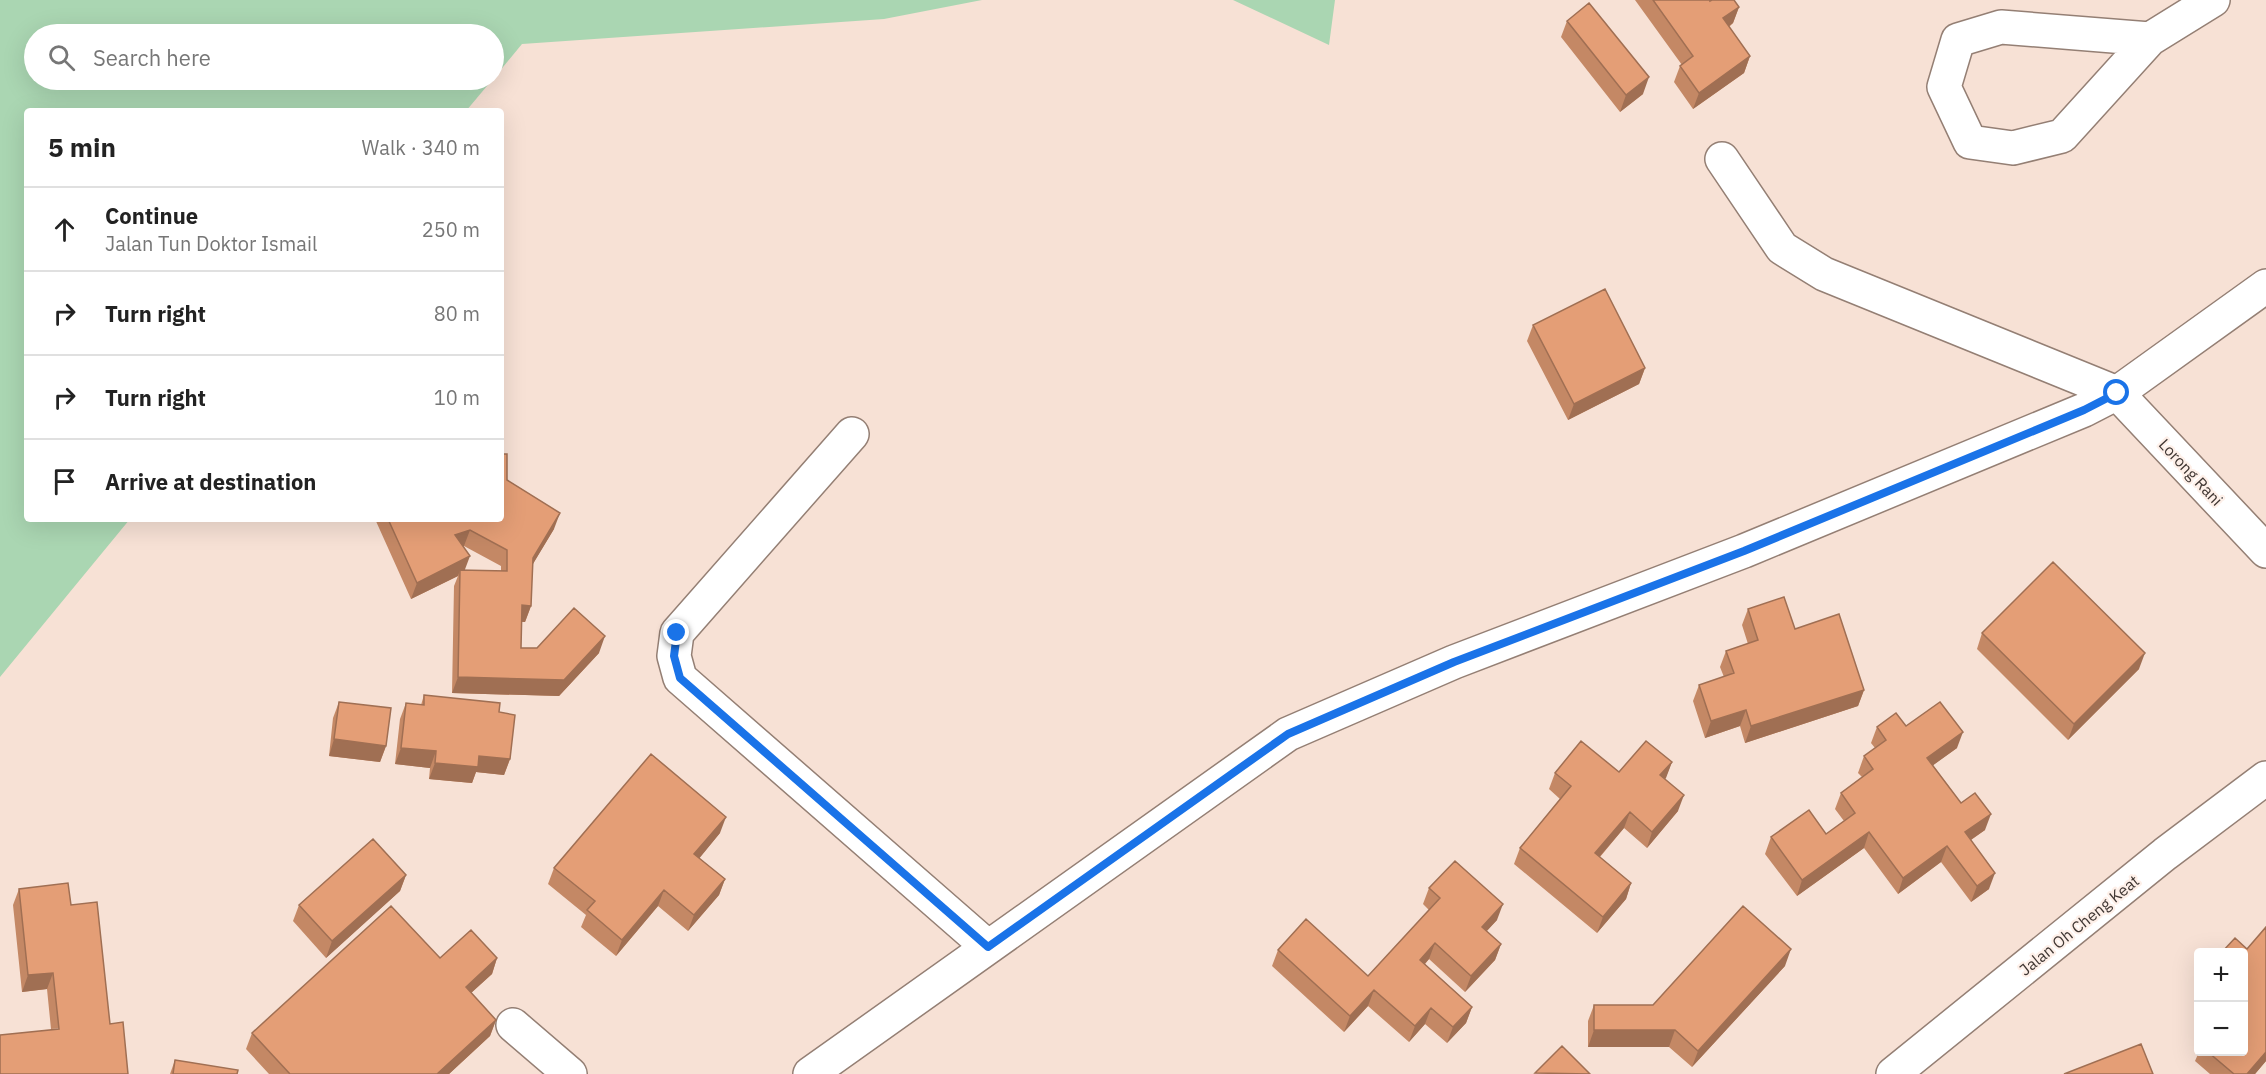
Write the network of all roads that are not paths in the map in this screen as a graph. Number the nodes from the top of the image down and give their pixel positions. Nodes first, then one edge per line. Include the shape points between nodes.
1 (2213, 0) edge
2 (2150, 39) junction
3 (1722, 159) dead end
4 (2266, 286) edge
5 (2117, 393) junction
6 (852, 434) dead end
7 (2266, 551) edge
8 (2266, 778) edge
9 (988, 947) junction
10 (513, 1025) dead end
11 (570, 1074) edge
12 (810, 1074) edge
13 (1893, 1074) edge

1 - 2 street
2 - 2 street via 2062,136 2013,148 1970,142 1944,87 1958,40 2001,27
3 - 5 street via 1782,248 1824,274
4 - 5 street
5 - 7 street, Lorong Rani
5 - 9 street via 1744,551 1454,662 1288,734
6 - 9 street via 677,633 674,656 680,678
8 - 13 street, Jalan Oh Cheng Keat via 2165,854
9 - 12 street
10 - 11 street

